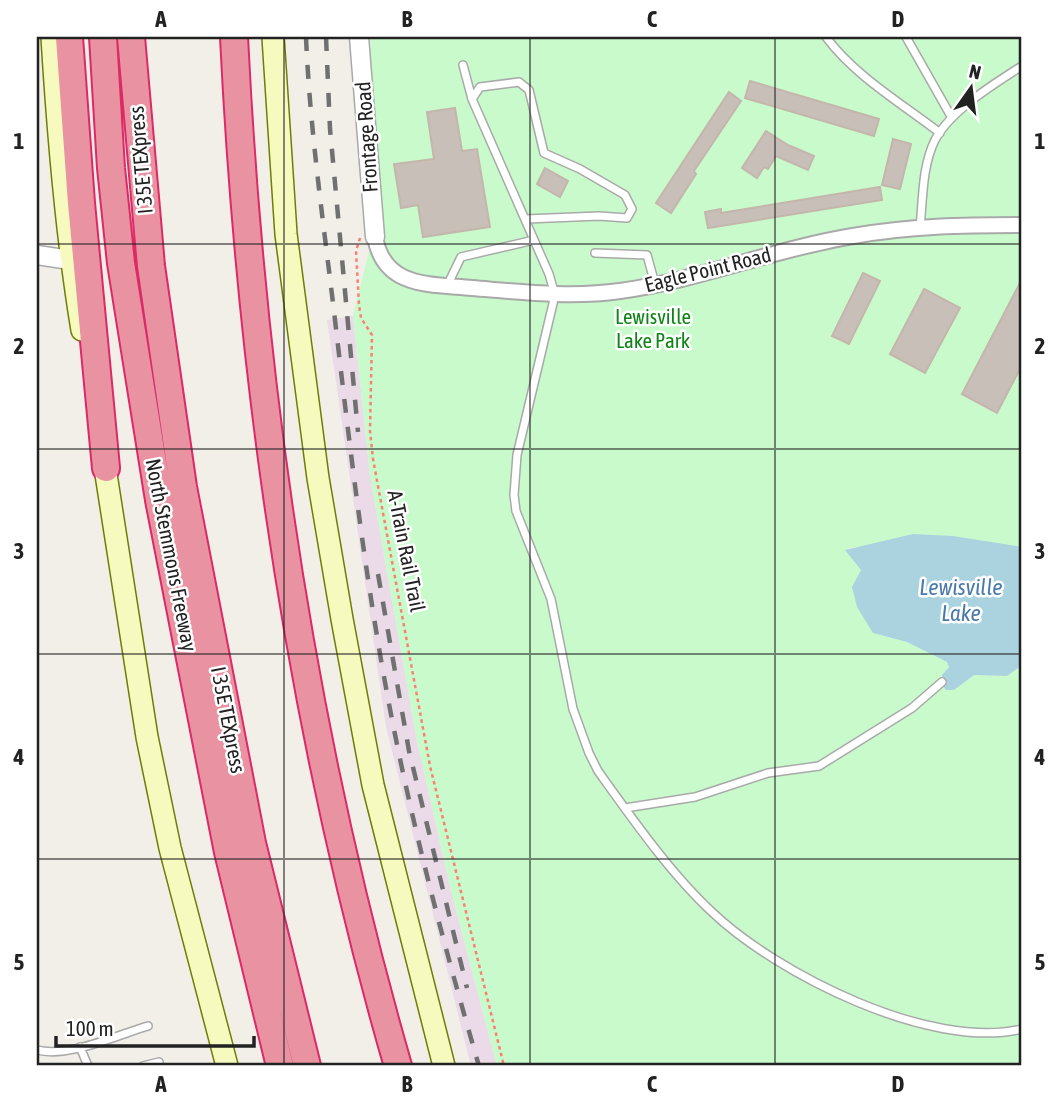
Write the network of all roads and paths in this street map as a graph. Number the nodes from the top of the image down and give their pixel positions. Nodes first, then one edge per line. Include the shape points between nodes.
1 (52, 37) edge
2 (69, 37) edge
3 (103, 37) edge
4 (131, 37) edge
5 (234, 37) edge
6 (273, 37) edge
7 (359, 37) edge
8 (826, 37) edge
9 (906, 37) edge
10 (463, 65) dead end
11 (1022, 66) edge
12 (472, 99) junction
13 (952, 118) junction
14 (940, 133) junction
15 (526, 219) junction
16 (1022, 225) edge
17 (920, 227) junction
18 (368, 234) junction
19 (534, 240) junction
20 (595, 253) dead end
21 (37, 255) edge
22 (70, 260) junction
23 (655, 285) junction
24 (447, 286) junction
25 (555, 295) junction
26 (106, 468) junction
27 (942, 682) dead end
28 (625, 808) junction
29 (148, 1026) dead end
30 (1022, 1029) edge
31 (80, 1047) junction
32 (37, 1050) edge
33 (159, 1062) dead end
34 (88, 1066) edge
35 (143, 1066) edge
36 (227, 1066) edge
37 (280, 1066) edge
38 (307, 1066) edge
39 (398, 1066) edge
40 (444, 1066) edge
41 (504, 1066) edge

1 - 22 main road
2 - 26 highway
3 - 37 highway, North Stemmons Freeway via 121,263 159,500 228,852
4 - 38 highway, I 35E TEXpress via 151,267 183,487 252,843
5 - 39 highway via 251,287 289,577 334,816
6 - 40 main road via 286,234 320,491 373,785
7 - 18 street, Frontage Road
8 - 14 lane via 856,69
9 - 13 lane
10 - 12 lane
11 - 13 lane
12 - 15 lane
12 - 15 lane via 480,86 519,82 529,90 544,153 625,194 632,209 627,218
13 - 14 lane
14 - 17 lane via 930,154
15 - 19 lane
16 - 17 street, Eagle Point Road
17 - 23 street, Eagle Point Road via 827,240
18 - 24 street, Eagle Point Road via 392,272
18 - 41 path, A-Train Rail Trail via 356,251 356,275 361,318 372,335 373,459 430,766
19 - 24 lane via 461,257
19 - 25 lane
20 - 23 lane via 647,255
21 - 22 street
22 - 26 main road
23 - 25 street, Eagle Point Road
24 - 25 street, Eagle Point Road
25 - 28 lane via 517,455 516,511 551,599 580,731 598,771
26 - 36 main road via 164,823
27 - 28 lane via 912,708 819,766 768,773 695,797
28 - 30 lane via 712,913 750,943 824,987 933,1027 989,1032
29 - 31 lane
31 - 32 lane via 65,1052
31 - 34 lane
33 - 35 lane

